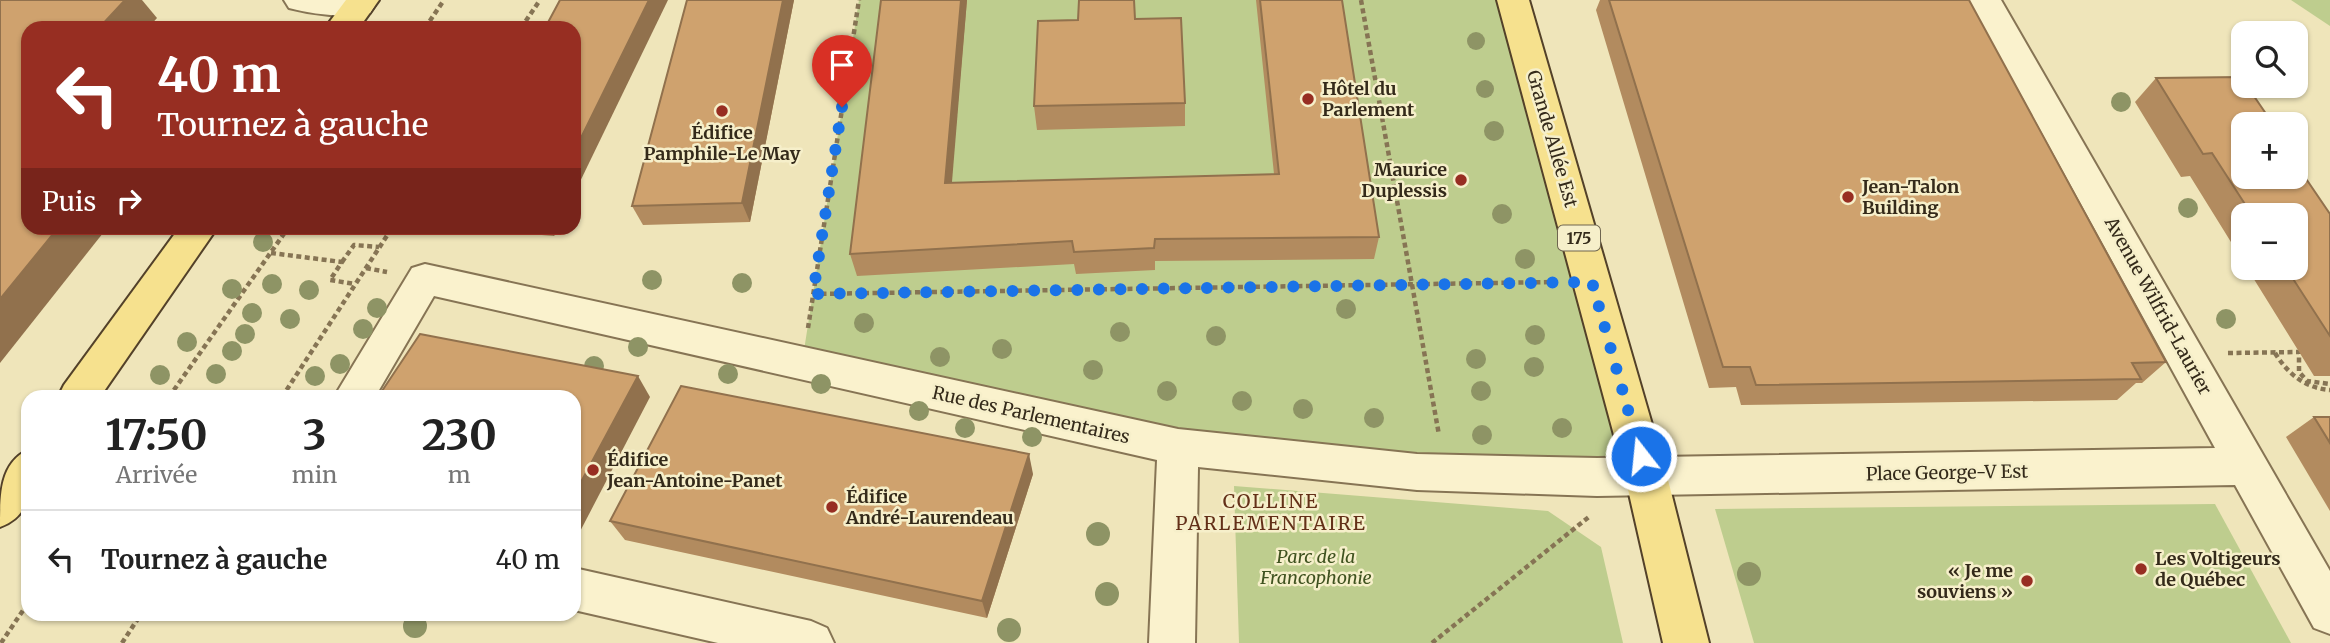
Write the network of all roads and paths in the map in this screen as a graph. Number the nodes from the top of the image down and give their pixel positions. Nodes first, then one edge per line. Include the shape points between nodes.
1 (300, 0) edge
2 (444, 0) edge
3 (540, 0) edge
4 (859, 0) edge
5 (1361, 0) edge
6 (1513, 0) edge
7 (1985, 0) edge
8 (355, 11) edge
9 (430, 21) edge
10 (526, 21) edge
11 (194, 235) edge
12 (283, 235) edge
13 (387, 235) edge
14 (379, 247) junction
15 (271, 253) junction
16 (342, 262) junction
17 (1592, 282) junction
18 (355, 284) junction
19 (1412, 285) junction
20 (2330, 384) edge
21 (83, 390) edge
22 (174, 390) edge
23 (287, 390) edge
24 (358, 390) edge
25 (2330, 390) edge
26 (1439, 435) dead end
27 (1178, 447) junction
28 (2247, 466) junction
29 (1646, 476) junction
30 (21, 478) edge
31 (0, 508) edge
32 (1593, 513) dead end
33 (581, 591) edge
34 (21, 613) edge
35 (2330, 613) edge
36 (136, 621) edge
37 (1, 643) edge
38 (122, 643) edge
39 (811, 643) edge
40 (1172, 643) edge
41 (1432, 643) edge
42 (1686, 643) edge

1 - 8 street
2 - 9 path
3 - 10 path
4 - 19 path via 813,294
5 - 19 path
6 - 17 main road, Grande Allée Est / 175
7 - 28 street, Avenue Wilfrid-Laurier
11 - 21 main road
12 - 15 path
13 - 14 path
14 - 16 path via 354,245
14 - 18 path
15 - 16 path
15 - 22 path
16 - 18 path via 330,280
17 - 19 path
17 - 29 main road, Grande Allée Est / 175
18 - 23 path
19 - 26 path
20 - 25 path via 2308,381 2299,372 2300,352 2274,352 2286,372 2319,390
24 - 27 street, Rue des Parlementaires via 425,279
27 - 29 street, Rue des Parlementaires via 1417,472
27 - 40 street
28 - 29 street, Place George-V Est
28 - 35 street, Avenue Wilfrid-Laurier
29 - 42 main road, Grande Allée Est / 175
30 - 31 main road
32 - 41 path
33 - 39 street
34 - 37 path
36 - 38 path

